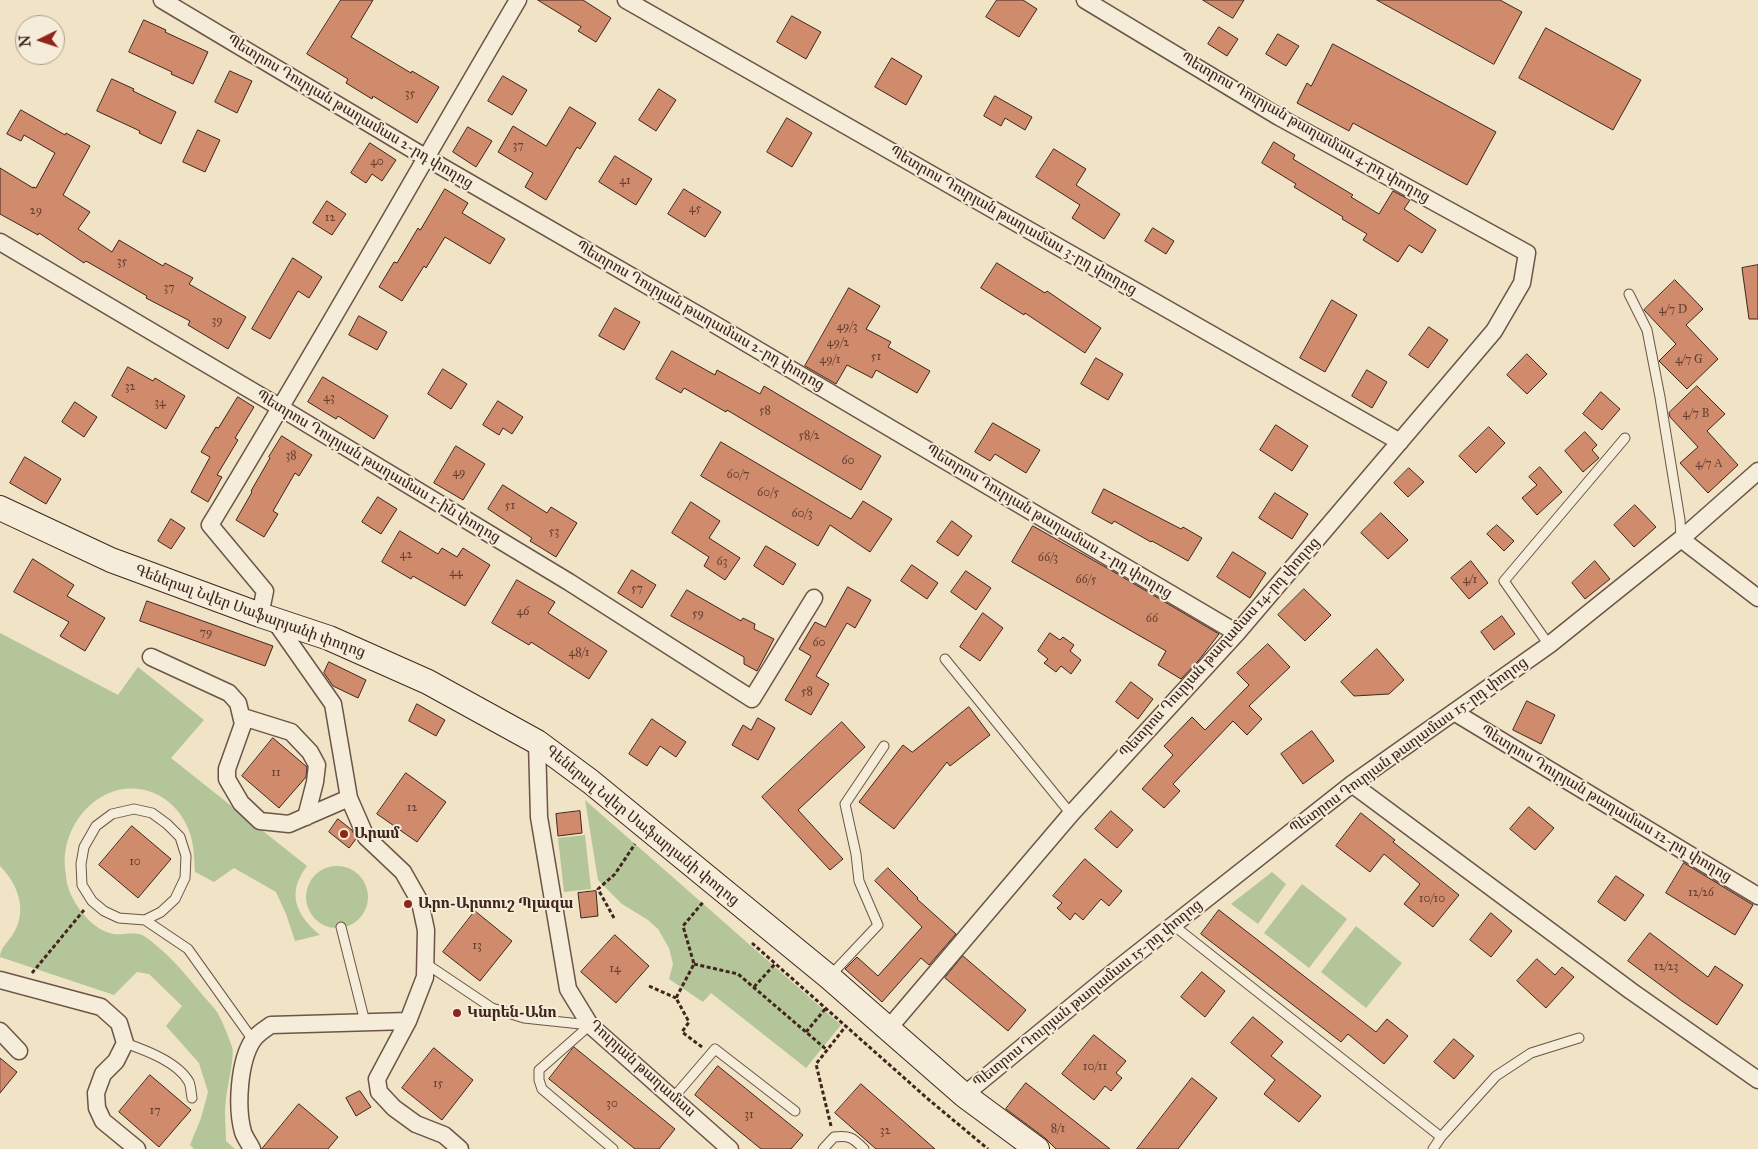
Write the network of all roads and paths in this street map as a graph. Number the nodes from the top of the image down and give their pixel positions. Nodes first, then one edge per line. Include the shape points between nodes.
1 (162, 0) edge
2 (518, 0) edge
3 (626, 0) edge
4 (1085, 0) edge
5 (425, 157) junction
6 (0, 242) edge
7 (1527, 253) joint
8 (1629, 294) dead end
9 (281, 408) junction
10 (1625, 438) dead end
11 (1400, 442) junction
12 (1758, 471) edge
13 (0, 508) edge
14 (1681, 539) junction
15 (814, 598) dead end
16 (1758, 598) edge
17 (267, 618) junction
18 (1237, 633) junction
19 (1549, 645) junction
20 (151, 657) dead end
21 (945, 659) dead end
22 (1454, 712) junction
23 (243, 717) junction
24 (537, 742) junction
25 (884, 746) dead end
26 (1352, 784) junction
27 (349, 798) junction
28 (1071, 814) junction
29 (306, 817) junction
30 (637, 842) dead end
31 (1758, 896) edge
32 (92, 901) junction
33 (710, 906) dead end
34 (614, 918) dead end
35 (145, 920) junction
36 (1173, 925) junction
37 (342, 927) dead end
38 (750, 941) dead end
39 (425, 963) junction
40 (694, 964) junction
41 (775, 964) junction
42 (829, 977) junction
43 (0, 980) edge
44 (22, 985) junction
45 (650, 986) dead end
46 (754, 987) junction
47 (676, 998) junction
48 (826, 1008) junction
49 (408, 1021) junction
50 (365, 1022) junction
51 (590, 1025) junction
52 (846, 1026) junction
53 (888, 1029) junction
54 (0, 1031) edge
55 (806, 1032) junction
56 (1580, 1038) dead end
57 (253, 1040) junction
58 (125, 1043) junction
59 (827, 1050) junction
60 (19, 1051) dead end
61 (710, 1054) junction
62 (1758, 1080) edge
63 (964, 1095) junction
64 (192, 1098) dead end
65 (673, 1098) junction
66 (795, 1111) dead end
67 (834, 1137) junction
68 (1441, 1137) junction
69 (1028, 1146) edge
70 (137, 1149) edge
71 (252, 1149) edge
72 (460, 1149) edge
73 (613, 1149) edge
74 (730, 1149) edge
75 (823, 1149) edge
76 (864, 1149) edge
77 (988, 1149) edge
78 (1433, 1149) edge

1 - 5 street, Պետրոս Դուրյան թաղամաս 2-րդ փողոց
2 - 5 street
3 - 11 street, Պետրոս Դուրյան թաղամաս 3-րդ փողոց
4 - 7 street, Պետրոս Դուրյան թաղամաս 4-րդ փողոց via 1279,117
5 - 9 street
5 - 18 street, Պետրոս Դուրյան թաղամաս 2-րդ փողոց
6 - 9 street, Պետրոս Դուրյան թաղամաս 1-ին փողոց
7 - 11 street, Պետրոս Դուրյան թաղամաս 14-րդ փողոց via 1522,283 1494,332
8 - 14 lane via 1647,330
9 - 15 street, Պետրոս Դուրյան թաղամաս 1-ին փողոց via 569,582 752,699
9 - 17 street via 210,524 265,591
10 - 19 lane via 1504,581
11 - 18 street, Պետրոս Դուրյան թաղամաս 14-րդ փողոց
12 - 14 street, Պետրոս Դուրյան թաղամաս 15-րդ փողոց
13 - 17 main road, Գեներալ Նվեր Սաֆարյանի փողոց via 110,560
14 - 16 street
14 - 19 street, Պետրոս Դուրյան թաղամաս 15-րդ փողոց
17 - 24 main road, Գեներալ Նվեր Սաֆարյանի փողոց via 329,638 428,682
17 - 27 street via 333,704
18 - 28 street, Պետրոս Դուրյան թաղամաս 14-րդ փողոց
19 - 22 street, Պետրոս Դուրյան թաղամաս 15-րդ փողոց
20 - 23 street via 229,692
21 - 28 lane
22 - 26 street, Պետրոս Դուրյան թաղամաս 15-րդ փողոց
22 - 31 street, Պետրոս Դուրյան թաղամաս 12-րդ փողոց
23 - 29 street via 290,732 310,752 317,765
23 - 29 street via 227,769 227,779 241,803 260,822 289,824
24 - 42 main road, Գեներալ Նվեր Սաֆարյանի փողոց via 591,782
24 - 51 street, Դուրյան թաղամաս via 539,817 568,989
25 - 42 lane via 845,804 859,881 878,925
26 - 36 street, Պետրոս Դուրյան թաղամաս 15-րդ փողոց
26 - 62 street
27 - 29 street
27 - 39 street via 366,837 403,872 420,902 426,930
28 - 53 street, Պետրոս Դուրյան թաղամաս 14-րդ փողոց
30 - 34 path via 615,874 598,889
32 - 35 lane via 119,918
32 - 35 lane via 82,885 81,864 84,847 96,826 112,814 134,809 152,813 180,837 186,856 185,878 175,899 161,912
32 - 44 path
33 - 40 path via 704,901 683,926
35 - 57 lane via 188,949
36 - 63 street, Պետրոս Դուրյան թաղամաս 15-րդ փողոց
36 - 68 lane
37 - 50 lane
38 - 41 path
39 - 49 street via 425,977
39 - 51 lane via 492,1008 524,1018
40 - 46 path via 738,974
40 - 47 path
41 - 46 path
41 - 48 path
42 - 53 main road, Գեներալ Նվեր Սաֆարյանի փողոց
43 - 44 street
44 - 58 street via 101,1007 119,1023
45 - 47 path
46 - 55 path
47 - 61 path via 689,1022 682,1032
48 - 52 path
48 - 55 path
49 - 50 street
49 - 72 street via 377,1079 379,1092 416,1124 444,1135
50 - 57 street via 271,1025
51 - 65 street, Դուրյան թաղամաս
51 - 73 lane via 539,1070 540,1080 542,1089
52 - 59 path
52 - 77 path
53 - 63 main road, Գեներալ Նվեր Սաֆարյանի փողոց
54 - 60 street
55 - 59 path
56 - 68 lane via 1531,1053 1496,1076
57 - 71 street via 241,1079 240,1114
58 - 64 lane via 166,1060 188,1082
58 - 70 street via 116,1061 103,1074 96,1093 103,1121
59 - 67 path via 816,1064
61 - 65 lane
61 - 66 lane via 715,1049
63 - 69 main road, Գեներալ Նվեր Սաֆարյանի փողոց
65 - 74 street, Դուրյան թաղամաս
67 - 75 lane
67 - 76 lane via 854,1138
68 - 78 lane

